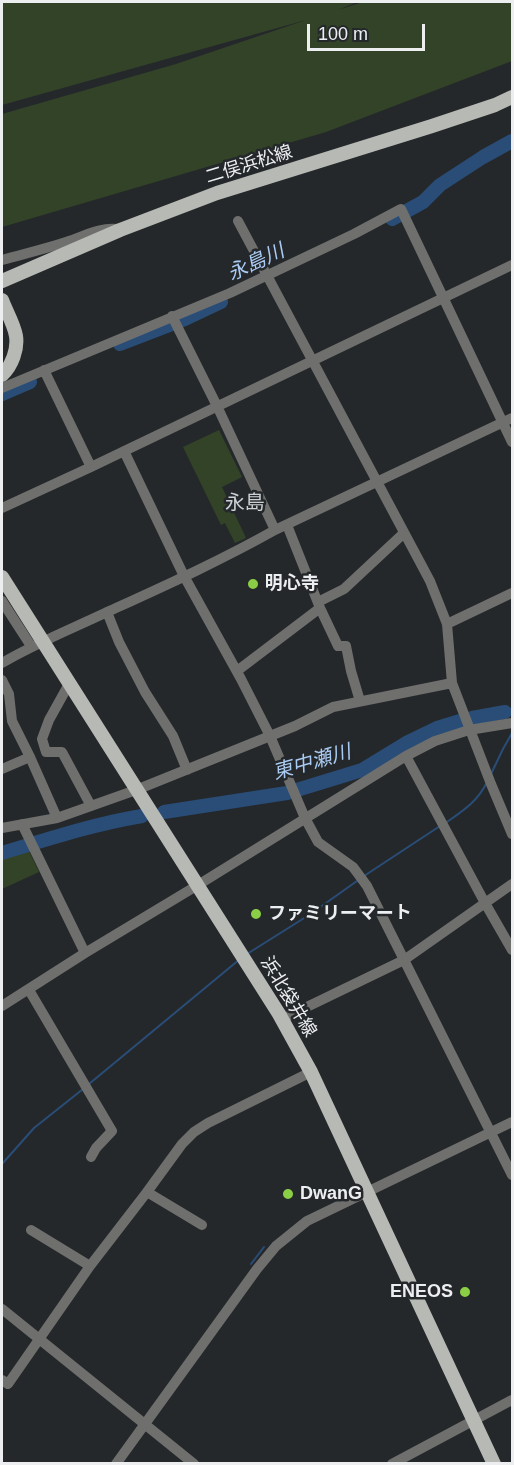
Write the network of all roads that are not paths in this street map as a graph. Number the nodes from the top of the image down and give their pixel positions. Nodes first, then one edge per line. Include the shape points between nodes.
1 (513, 98) edge
2 (495, 105) junction
3 (513, 107) edge
4 (238, 221) dead end
5 (120, 230) junction
6 (2, 260) edge
7 (513, 265) edge
8 (268, 277) junction
9 (2, 281) edge
10 (444, 298) junction
11 (2, 300) edge
12 (2, 318) edge
13 (174, 320) junction
14 (16, 336) junction
15 (313, 360) junction
16 (45, 373) junction
17 (2, 375) edge
18 (2, 388) edge
19 (217, 406) junction
20 (508, 420) edge
21 (513, 442) edge
22 (124, 451) junction
23 (91, 467) junction
24 (378, 482) junction
25 (2, 508) edge
26 (287, 525) junction
27 (275, 530) junction
28 (404, 533) junction
29 (184, 576) junction
30 (2, 577) edge
31 (513, 593) edge
32 (2, 601) edge
33 (319, 605) junction
34 (107, 612) junction
35 (447, 624) junction
36 (36, 644) junction
37 (2, 663) edge
38 (237, 671) junction
39 (2, 680) edge
40 (453, 683) junction
41 (69, 684) junction
42 (360, 701) junction
43 (513, 723) edge
44 (469, 729) junction
45 (270, 736) junction
46 (30, 756) junction
47 (406, 756) junction
48 (2, 769) edge
49 (187, 770) junction
50 (136, 790) junction
51 (91, 806) junction
52 (57, 818) junction
53 (305, 818) junction
54 (22, 824) junction
55 (2, 825) edge
56 (513, 834) edge
57 (513, 884) edge
58 (198, 885) junction
59 (485, 903) junction
60 (513, 950) edge
61 (85, 953) junction
62 (404, 960) junction
63 (28, 990) junction
64 (2, 1006) edge
65 (282, 1019) junction
66 (310, 1072) junction
67 (513, 1122) edge
68 (491, 1132) junction
69 (91, 1157) dead end
70 (513, 1175) edge
71 (367, 1191) junction
72 (147, 1192) junction
73 (202, 1225) dead end
74 (31, 1230) dead end
75 (90, 1266) junction
76 (2, 1309) edge
77 (40, 1339) junction
78 (2, 1380) edge
79 (513, 1400) edge
80 (474, 1420) junction
81 (145, 1424) junction
82 (116, 1464) edge
83 (194, 1464) edge
84 (392, 1464) edge
85 (494, 1464) edge

1 - 2 main road, 二俣浜松線
2 - 3 street
2 - 5 main road, 二俣浜松線 via 217,193
4 - 8 street
5 - 6 street via 94,232
5 - 9 main road, 二俣浜松線
7 - 10 street
8 - 10 street via 403,212
8 - 13 street
8 - 15 street
10 - 15 street
10 - 20 street
11 - 14 main road
12 - 14 main road
13 - 16 street
13 - 19 street
14 - 17 main road via 15,352
15 - 19 street
15 - 24 street
16 - 18 street
16 - 23 street
19 - 22 street
19 - 27 street
20 - 21 street
20 - 24 street
22 - 23 street
22 - 29 street
23 - 25 street
24 - 26 street
24 - 28 street
26 - 27 street
26 - 33 street
27 - 29 street
28 - 33 street via 344,589
28 - 35 street via 430,581
29 - 34 street
29 - 38 street
30 - 36 main road, 浜北袋井線
31 - 35 street
32 - 36 street
33 - 38 street
33 - 42 street via 338,646 346,646
34 - 36 street
34 - 49 street
35 - 40 street
36 - 37 street
36 - 41 main road, 浜北袋井線
38 - 45 street
39 - 46 street via 9,693 12,721
40 - 42 street
40 - 44 street
41 - 50 main road, 浜北袋井線
41 - 51 street via 42,739 46,752 62,752
42 - 45 street via 333,707
43 - 44 street
44 - 47 street
44 - 56 street
45 - 49 street
45 - 53 street
46 - 48 street
46 - 52 street
47 - 53 street
47 - 59 street
49 - 50 street
50 - 51 street
50 - 58 main road, 浜北袋井線
51 - 52 street
52 - 54 street
53 - 58 street
53 - 62 street via 318,842 353,867 361,878
54 - 55 street
54 - 61 street
57 - 59 street
58 - 61 street
58 - 65 main road, 浜北袋井線
59 - 60 street
59 - 62 street
61 - 63 street
62 - 65 street
62 - 68 street
63 - 64 street
63 - 69 street via 112,1131
65 - 66 main road, 浜北袋井線
66 - 71 main road, 浜北袋井線
66 - 72 street via 194,1132
67 - 68 street
68 - 70 street
68 - 71 street
71 - 80 main road, 浜北袋井線
71 - 81 street via 308,1221 276,1246
72 - 73 street
72 - 75 street
74 - 75 street
75 - 77 street
76 - 77 street
77 - 78 street via 8,1384
77 - 81 street
79 - 80 street
80 - 84 street
80 - 85 main road, 浜北袋井線
81 - 82 street
81 - 83 street

